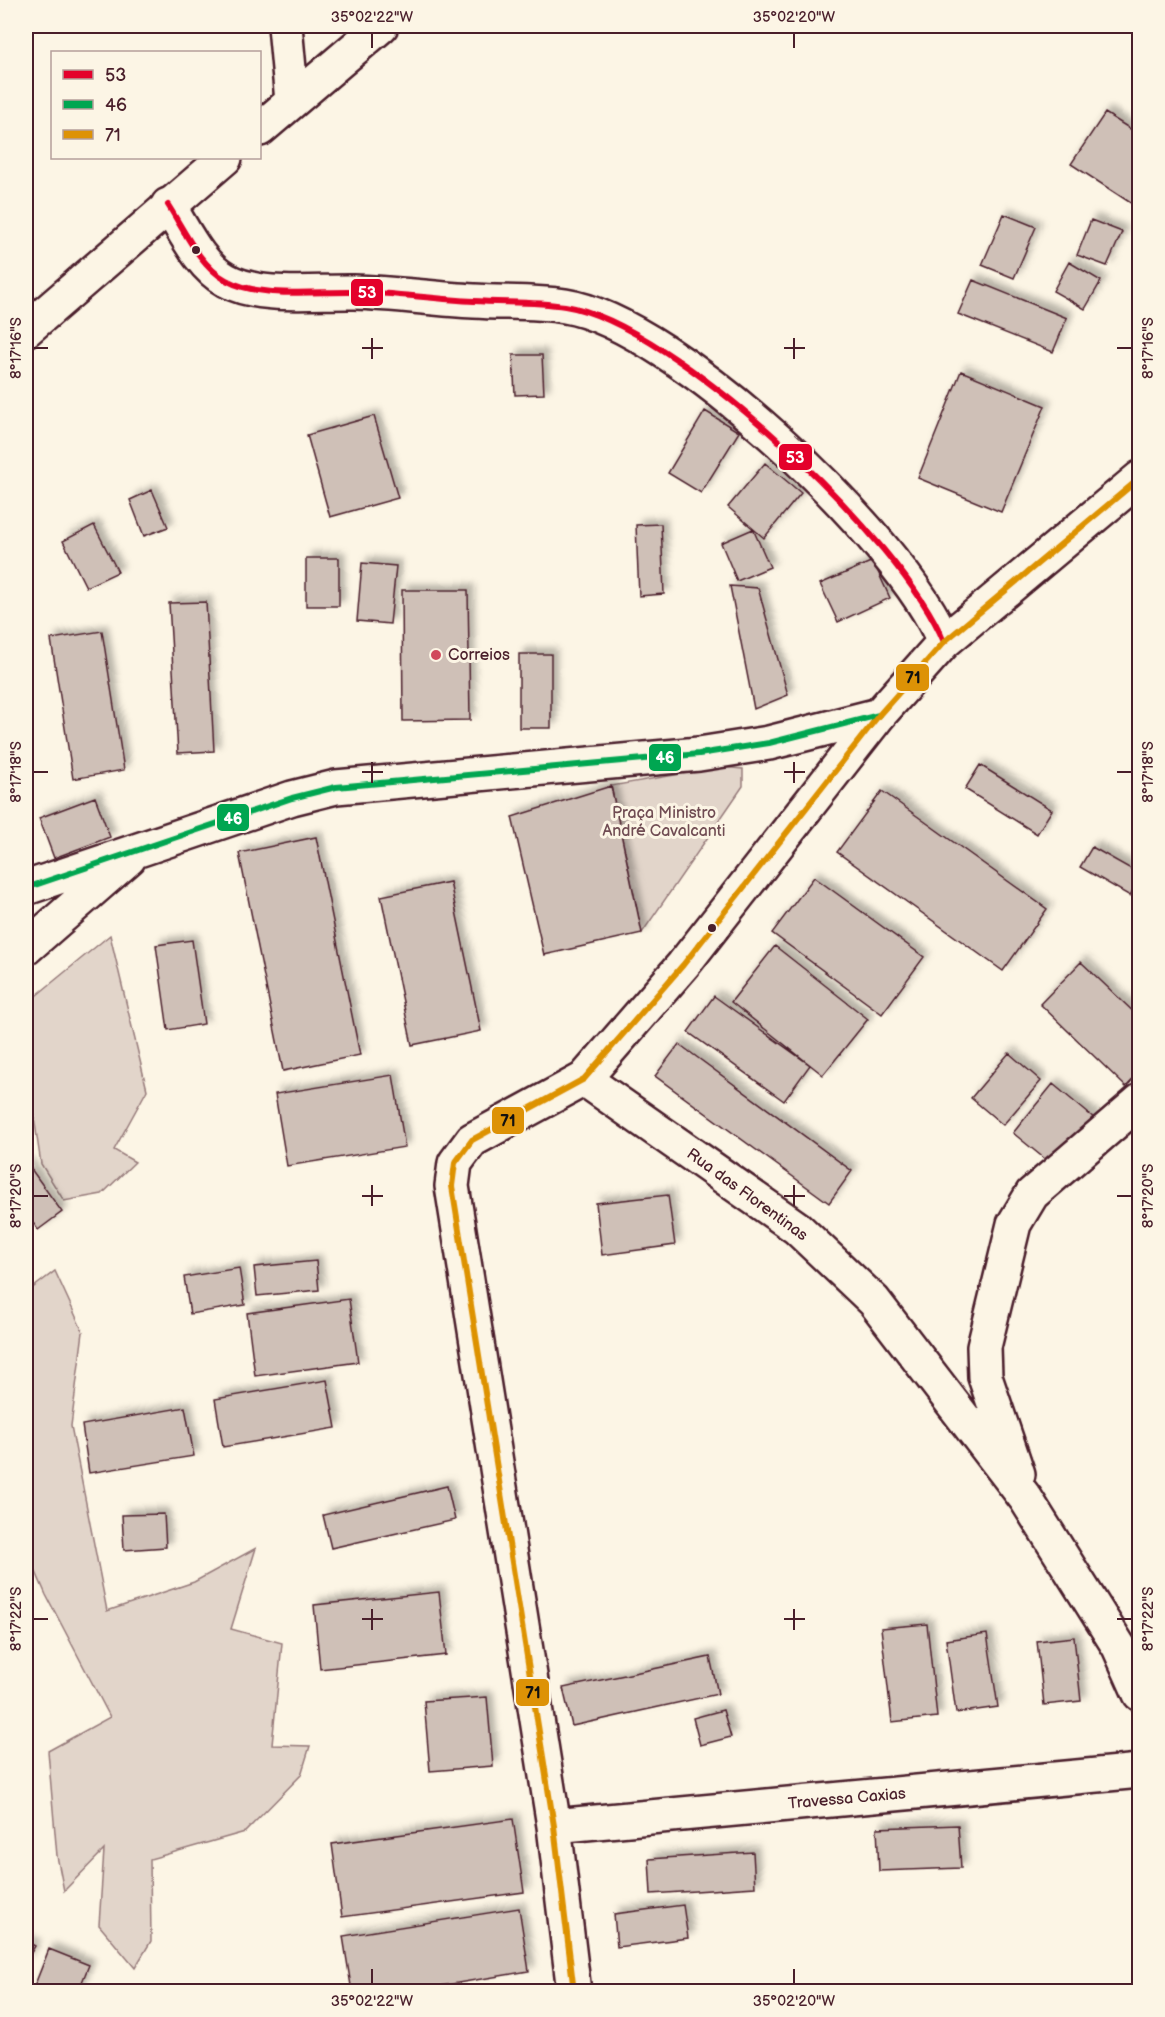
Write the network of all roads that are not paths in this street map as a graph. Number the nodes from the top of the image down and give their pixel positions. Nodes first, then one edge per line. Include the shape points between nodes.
1 (285, 26) edge
2 (381, 26) edge
3 (292, 102) junction
4 (261, 128) edge
5 (224, 159) edge
6 (168, 205) junction
7 (26, 330) edge
8 (1140, 478) edge
9 (944, 642) junction
10 (879, 715) junction
11 (142, 847) junction
12 (26, 888) edge
13 (26, 948) edge
14 (584, 1079) junction
15 (1140, 1101) edge
16 (1026, 1498) junction
17 (1140, 1694) edge
18 (1140, 1772) edge
19 (554, 1826) junction
20 (574, 1992) edge

1 - 3 street
2 - 3 street
3 - 4 street
5 - 6 street
6 - 7 street
6 - 9 street via 203,259 225,280 255,291 377,293 566,306 660,346 760,426 875,539 920,595
8 - 9 street
9 - 10 street
10 - 11 street via 769,743 699,753 336,787
10 - 14 street via 683,965
11 - 12 street
11 - 13 street
14 - 16 street, Rua das Florentinas via 797,1228 874,1301
14 - 19 street via 472,1140 455,1163 452,1186
15 - 16 street, Rua das Florentinas via 1032,1194 1014,1224 1003,1261 984,1347 985,1377
16 - 17 street, Rua das Florentinas via 1119,1647
18 - 19 street, Travessa Caxias
19 - 20 street

